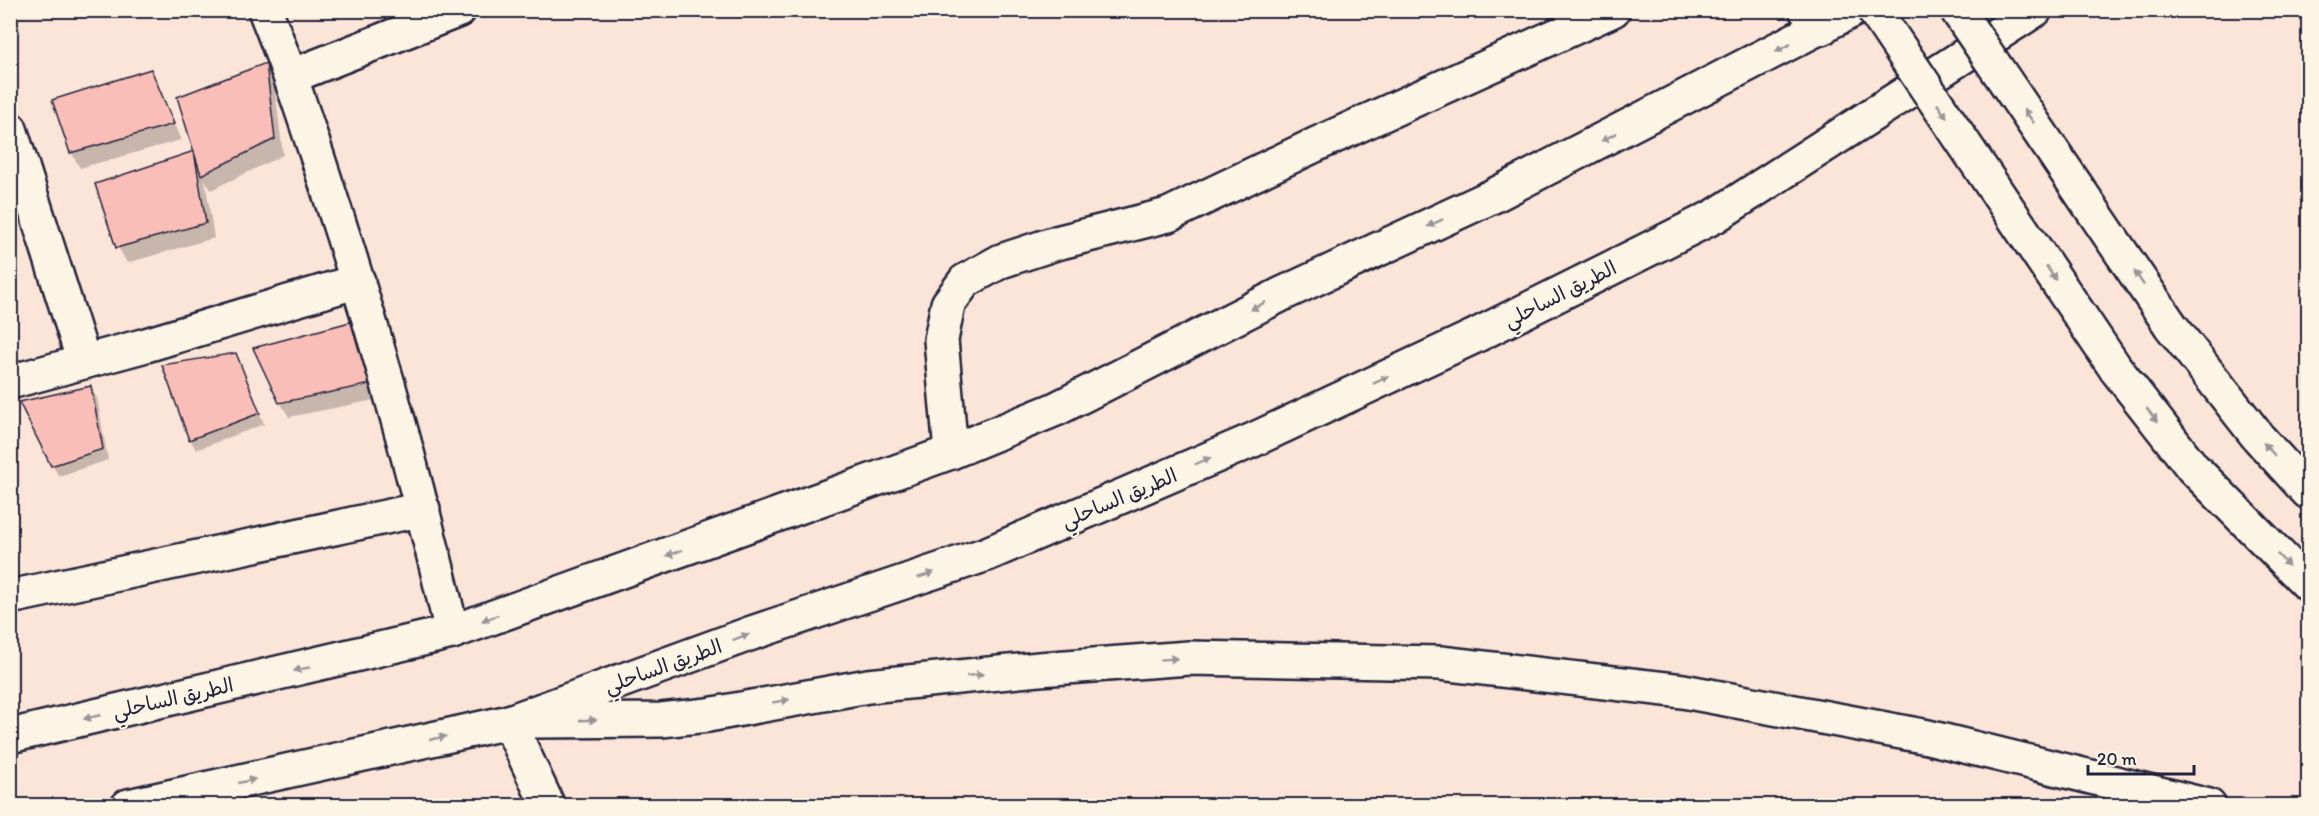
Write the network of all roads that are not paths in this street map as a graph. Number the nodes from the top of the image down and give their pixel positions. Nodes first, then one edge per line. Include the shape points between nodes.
1 (265, 10) edge
2 (459, 10) edge
3 (1613, 10) edge
4 (1853, 10) edge
5 (1874, 10) edge
6 (1957, 10) edge
7 (2035, 10) edge
8 (1814, 19) edge
9 (292, 76) junction
10 (10, 129) edge
11 (358, 281) junction
12 (84, 362) junction
13 (10, 382) edge
14 (951, 452) junction
15 (2308, 492) edge
16 (423, 509) junction
17 (2308, 584) edge
18 (10, 597) edge
19 (452, 632) junction
20 (508, 722) junction
21 (10, 736) edge
22 (128, 806) edge
23 (548, 806) edge
24 (2209, 806) edge

1 - 9 main road
2 - 9 main road
3 - 14 main road via 1168,215 1056,243 1000,261 965,280 948,304 941,340
4 - 8 main road, الطريق الساحلي
5 -> 17 main road, bridge via 2116,369 2193,468
15 -> 6 main road, bridge via 2258,437 2171,326
20 -> 7 main road, الطريق الساحلي via 749,634 987,554 1253,440 1463,342 1715,216
8 -> 14 main road, الطريق الساحلي via 1493,196 1282,294 1056,409
9 - 11 main road
10 - 12 main road
11 - 12 main road
11 - 16 main road
12 - 13 main road
14 -> 19 main road, الطريق الساحلي
16 - 18 main road
16 - 19 main road
19 -> 21 main road, الطريق الساحلي
22 -> 20 main road, الطريق الساحلي
20 - 23 main road
20 -> 24 main road via 661,720 868,686 1189,658 1440,663 1694,693 1928,737

